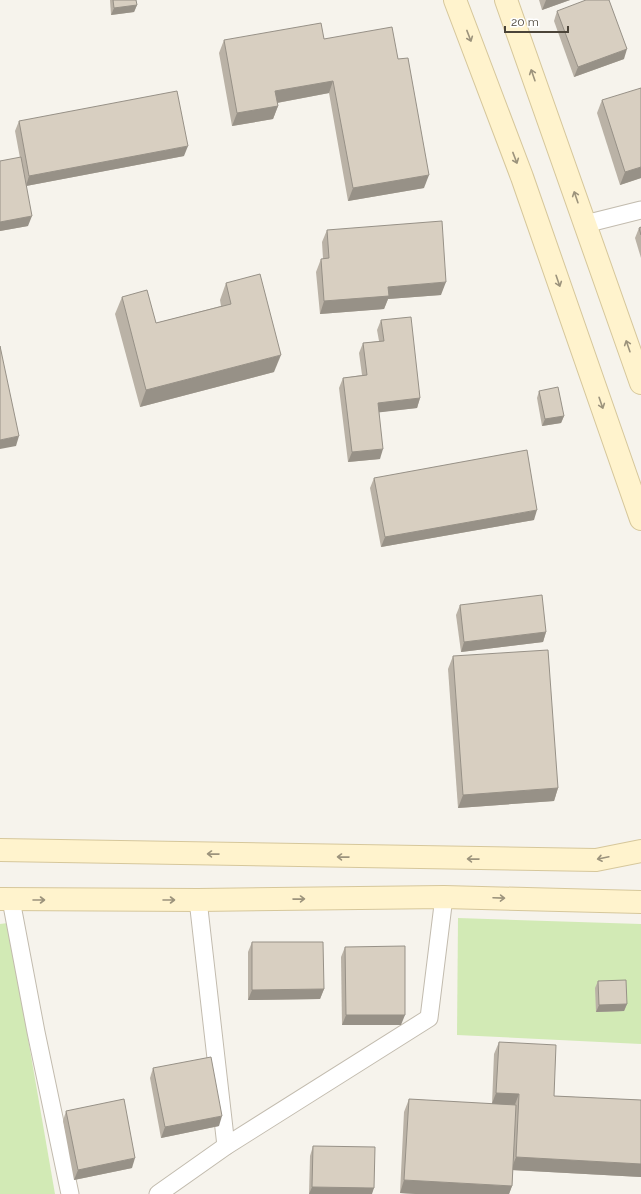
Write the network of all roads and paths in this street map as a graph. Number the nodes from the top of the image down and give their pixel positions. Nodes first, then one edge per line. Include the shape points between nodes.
1 (455, 0) edge
2 (506, 0) edge
3 (641, 210) edge
4 (585, 224) junction
5 (641, 383) edge
6 (641, 519) edge
7 (0, 850) edge
8 (641, 851) edge
9 (444, 897) junction
10 (5, 900) edge
11 (198, 900) junction
12 (641, 902) edge
13 (226, 1146) junction
14 (70, 1194) edge
15 (158, 1194) edge

1 -> 6 main road via 522,177
4 -> 2 main road
3 - 4 street
5 -> 4 main road
8 -> 7 main road via 596,860
11 -> 9 main road
9 -> 12 main road
9 - 13 street via 429,1018
10 -> 11 main road
10 - 14 street
11 - 13 street
13 - 15 street

